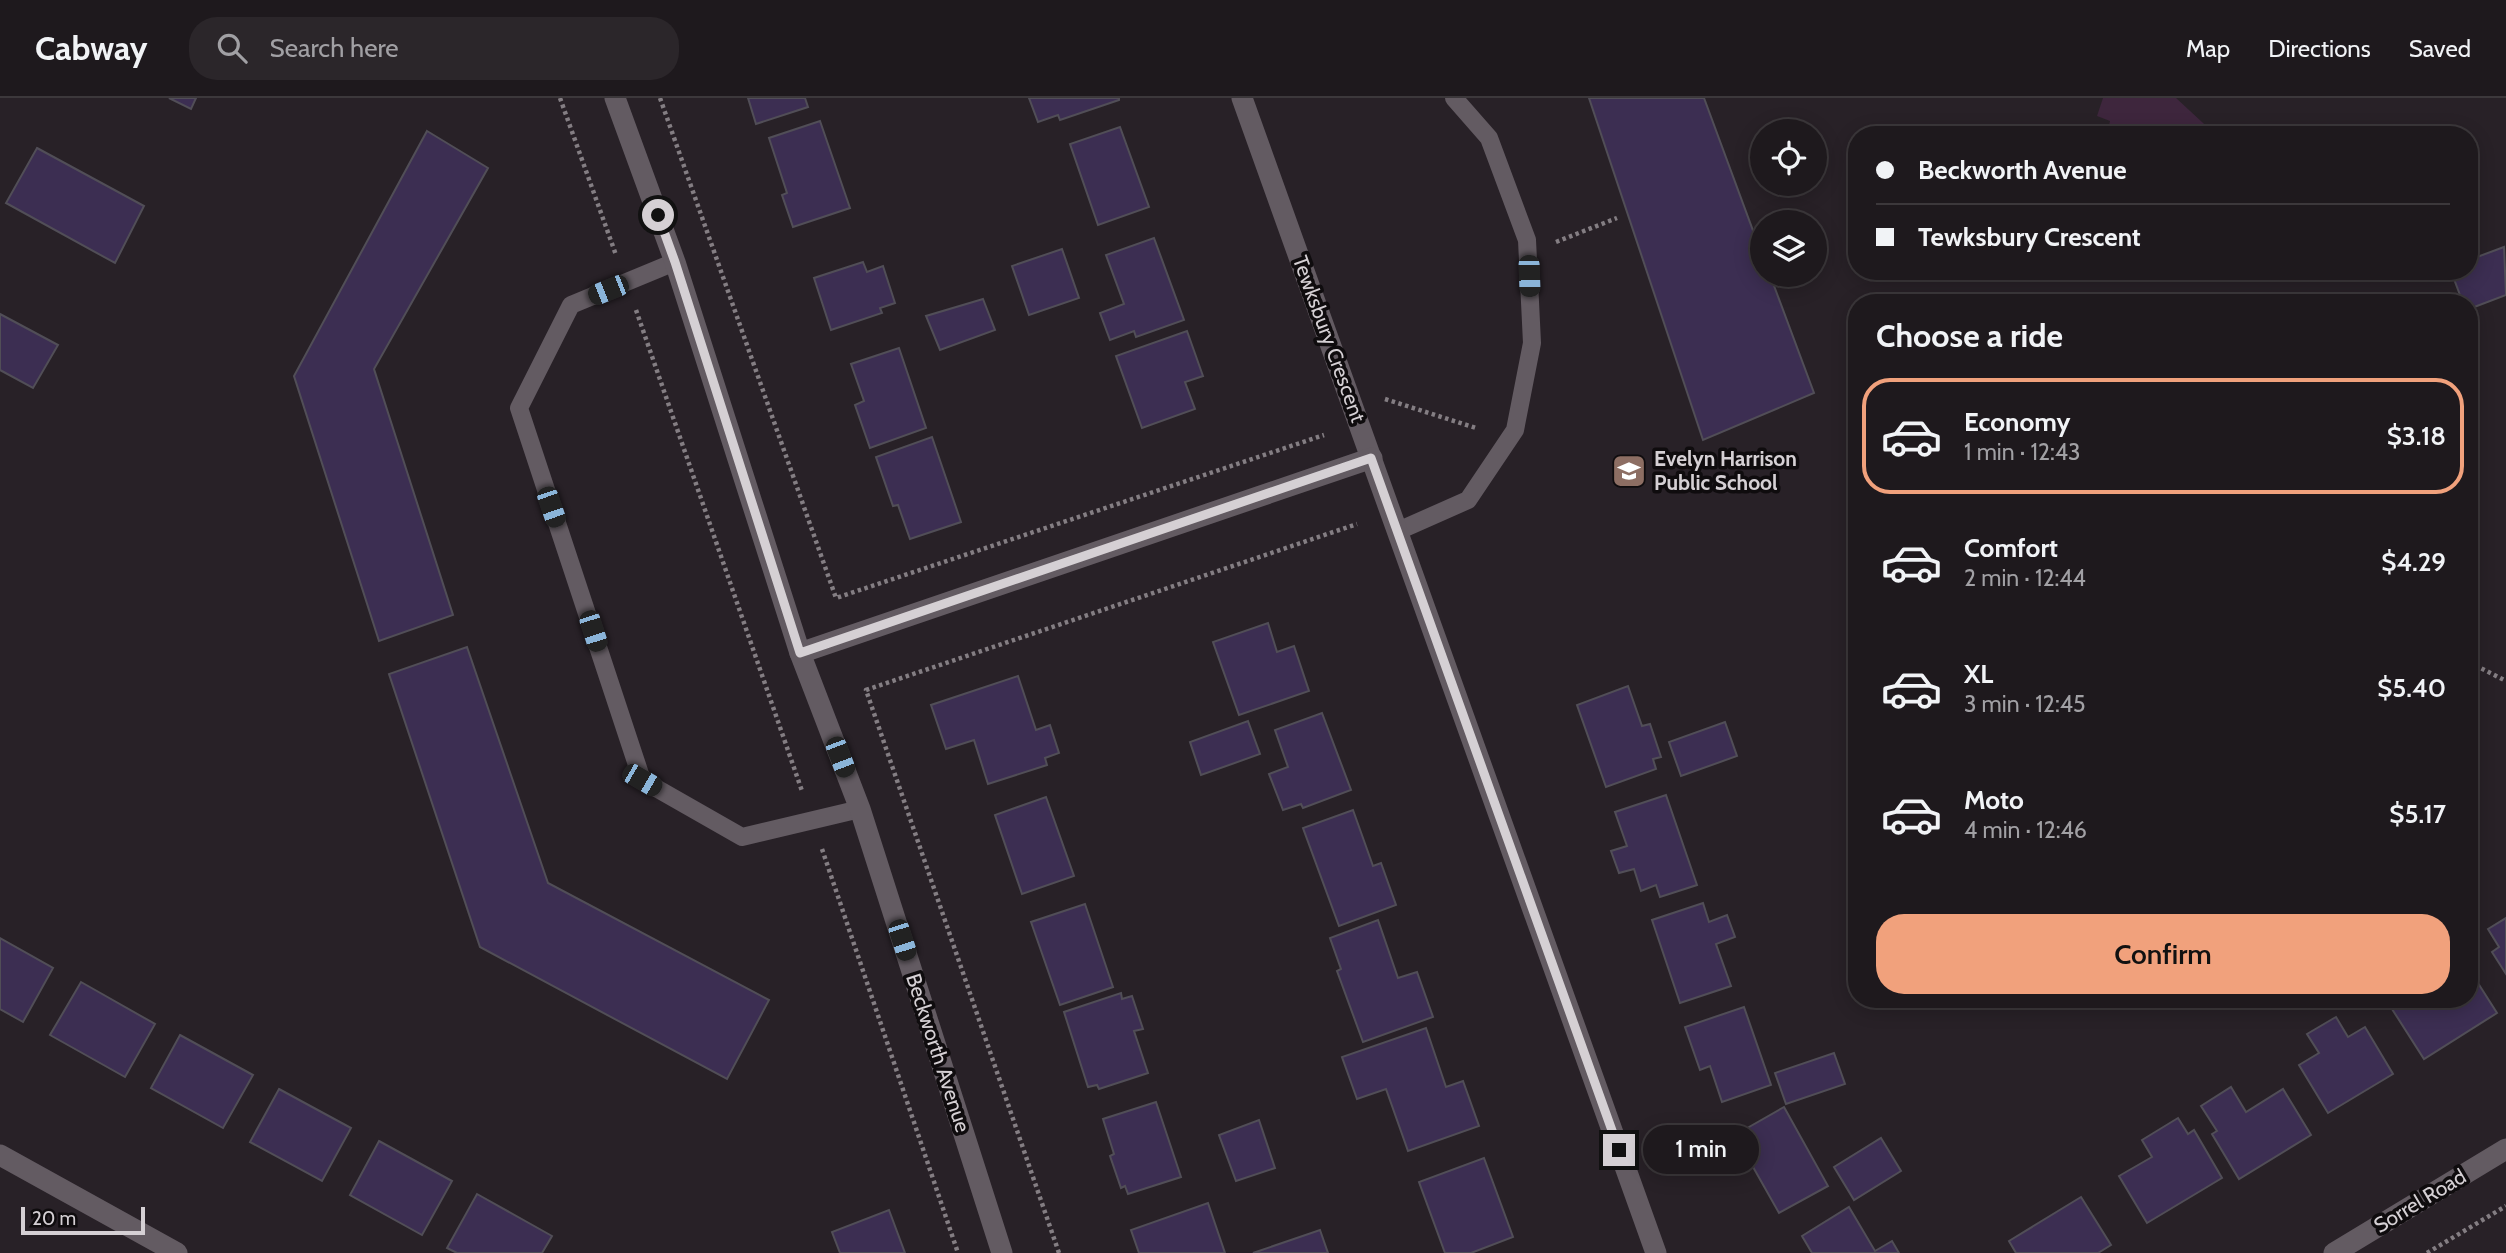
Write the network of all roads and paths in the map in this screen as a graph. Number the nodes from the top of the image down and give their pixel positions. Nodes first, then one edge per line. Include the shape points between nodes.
1 (560, 98) edge
2 (615, 98) edge
3 (660, 98) edge
4 (1242, 98) edge
5 (1454, 98) edge
6 (1617, 218) dead end
7 (1528, 253) junction
8 (675, 262) junction
9 (626, 283) junction
10 (1378, 397) dead end
11 (1476, 429) dead end
12 (1324, 435) dead end
13 (1371, 458) junction
14 (1356, 524) dead end
15 (1398, 531) junction
16 (800, 653) junction
17 (2478, 667) edge
18 (2506, 681) edge
19 (860, 809) junction
20 (812, 821) junction
21 (2506, 1149) edge
22 (0, 1155) edge
23 (2506, 1206) edge
24 (177, 1253) edge
25 (958, 1253) edge
26 (1002, 1253) edge
27 (1059, 1253) edge
28 (1657, 1253) edge
29 (2334, 1253) edge
30 (2427, 1253) edge

1 - 9 path
2 - 8 street, Beckworth Avenue
3 - 12 path via 836,598
4 - 13 street, Tewksbury Crescent
5 - 7 lane via 1489,138
6 - 7 path
7 - 15 lane via 1532,343 1515,430 1468,500
8 - 9 lane
8 - 16 street, Beckworth Avenue
9 - 20 path
9 - 20 lane via 571,305 519,408 642,780 742,837
10 - 11 path
13 - 15 street, Tewksbury Crescent
13 - 16 street
14 - 27 path via 866,690
15 - 28 street, Tewksbury Crescent
16 - 19 street, Beckworth Avenue
17 - 18 path
19 - 20 lane
19 - 26 street, Beckworth Avenue
20 - 25 path
21 - 29 street, Sorrel Road
22 - 24 street
23 - 30 path

